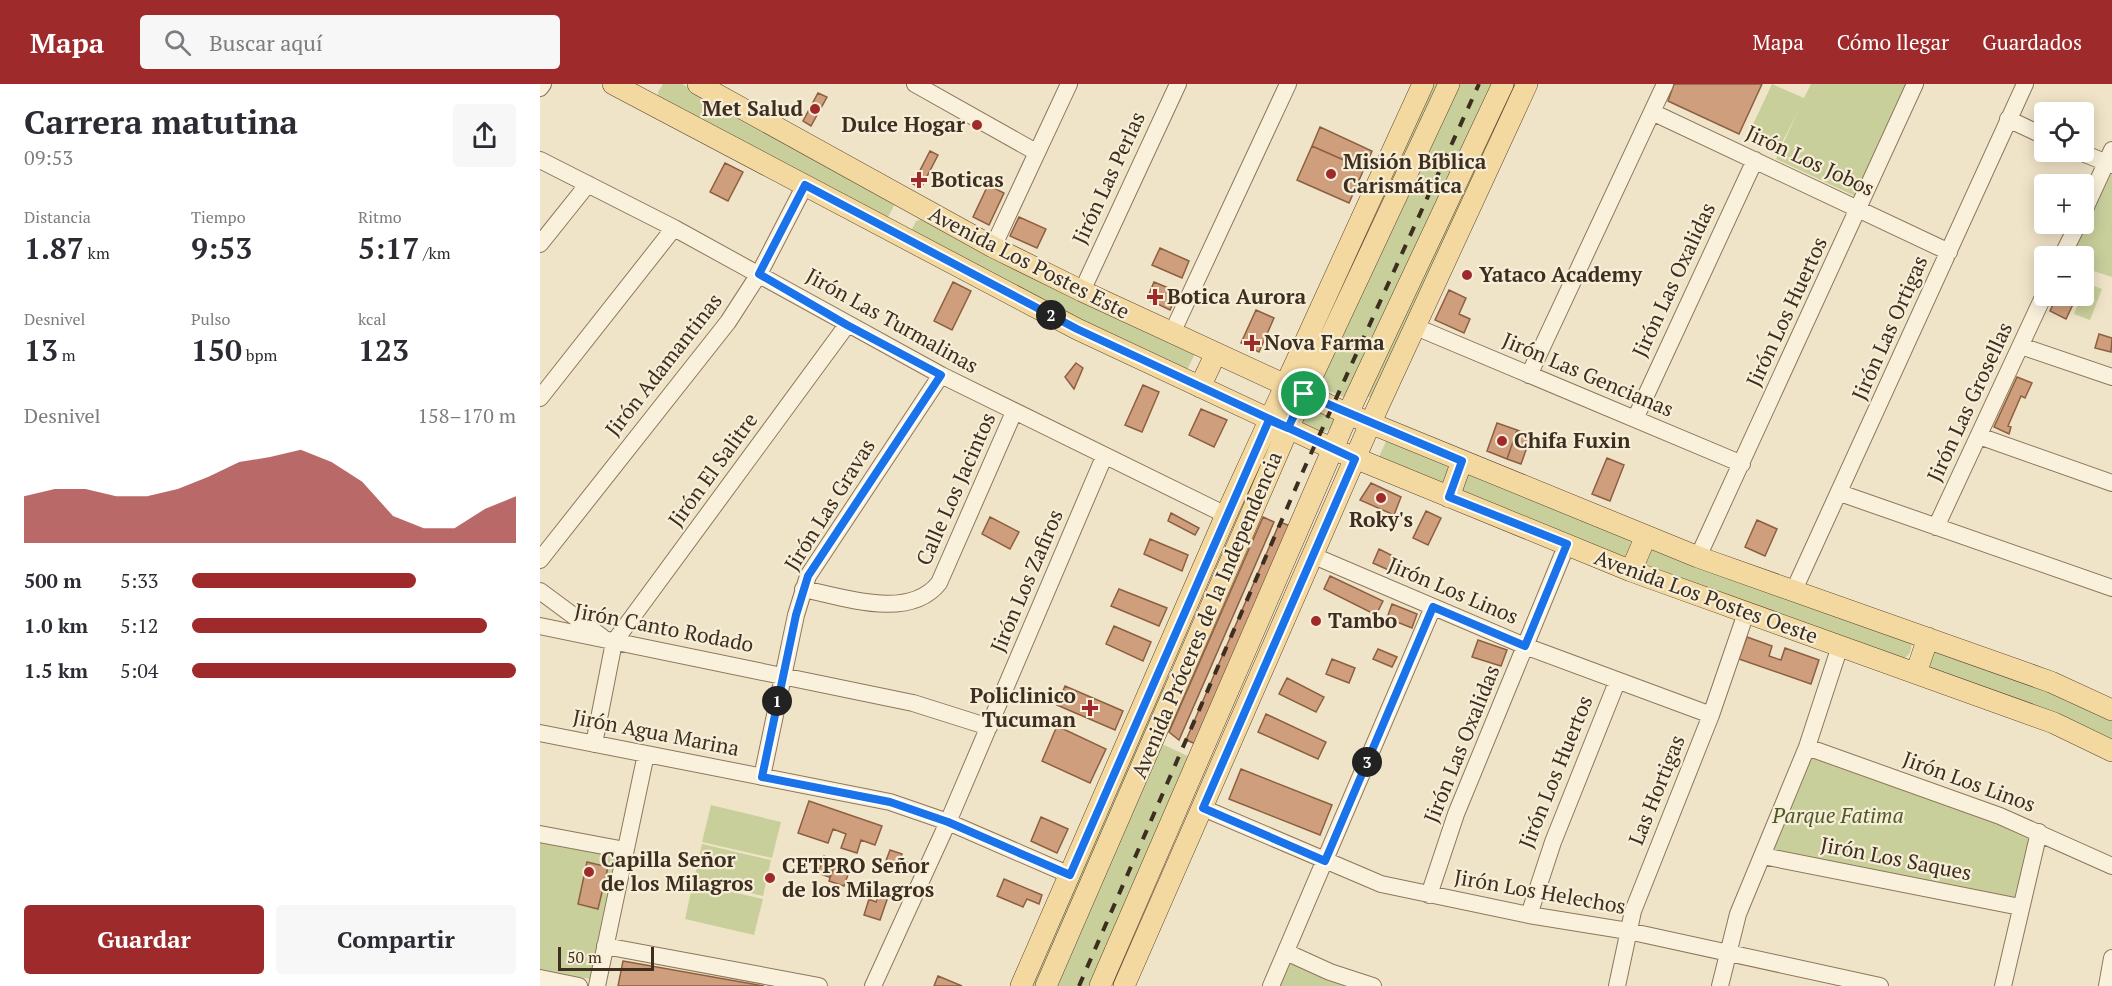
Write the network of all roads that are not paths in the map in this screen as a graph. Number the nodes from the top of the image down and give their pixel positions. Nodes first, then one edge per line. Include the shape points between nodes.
1 (543, 84) edge
2 (613, 84) edge
3 (698, 84) edge
4 (915, 84) edge
5 (1069, 84) edge
6 (1178, 84) edge
7 (1288, 84) edge
8 (1423, 84) edge
9 (1449, 84) edge
10 (1503, 84) edge
11 (1527, 84) edge
12 (1665, 84) edge
13 (1915, 84) edge
14 (2025, 84) edge
15 (540, 88) edge
16 (648, 92) edge
17 (1652, 112) junction
18 (2008, 119) junction
19 (2034, 131) edge
20 (1036, 152) junction
21 (2094, 155) edge
22 (2110, 159) edge
23 (540, 160) edge
24 (1755, 160) junction
25 (588, 184) junction
26 (805, 185) junction
27 (2094, 191) edge
28 (913, 203) junction
29 (1860, 208) junction
30 (674, 228) junction
31 (898, 234) junction
32 (540, 244) edge
33 (993, 247) junction
34 (1949, 252) junction
35 (759, 274) junction
36 (1082, 291) junction
37 (2039, 306) edge
38 (847, 325) junction
39 (1416, 327) junction
40 (1172, 333) junction
41 (2021, 346) junction
42 (1215, 353) junction
43 (941, 375) junction
44 (1529, 375) junction
45 (2112, 377) edge
46 (1284, 385) junction
47 (1200, 387) junction
48 (1304, 394) junction
49 (540, 398) edge
50 (1014, 412) junction
51 (1348, 414) junction
52 (1635, 419) junction
53 (1279, 424) junction
54 (1370, 424) junction
55 (1979, 436) junction
56 (1333, 449) junction
57 (1104, 457) junction
58 (1355, 459) junction
59 (1462, 461) junction
60 (1742, 464) junction
61 (2112, 483) edge
62 (1840, 493) junction
63 (1449, 497) junction
64 (1226, 515) junction
65 (1936, 527) junction
66 (1646, 536) junction
67 (1567, 544) junction
68 (1314, 556) junction
69 (1698, 557) junction
70 (540, 560) edge
71 (1631, 571) junction
72 (2112, 588) edge
73 (803, 589) junction
74 (1794, 590) junction
75 (540, 591) edge
76 (1433, 607) junction
77 (1746, 613) junction
78 (540, 626) edge
79 (1928, 638) junction
80 (611, 641) junction
81 (1525, 646) junction
82 (1840, 646) junction
83 (1916, 673) junction
84 (783, 675) junction
85 (1617, 682) junction
86 (2112, 710) edge
87 (1711, 715) junction
88 (989, 727) junction
89 (540, 733) edge
90 (594, 744) junction
91 (1807, 747) junction
92 (2112, 751) edge
93 (646, 754) junction
94 (762, 777) junction
95 (1203, 808) junction
96 (948, 822) junction
97 (2038, 832) junction
98 (540, 834) edge
99 (625, 850) junction
100 (1763, 856) junction
101 (1325, 861) junction
102 (2112, 866) edge
103 (1070, 875) junction
104 (1429, 895) junction
105 (2020, 907) junction
106 (1529, 915) junction
107 (1628, 931) junction
108 (605, 946) junction
109 (1286, 952) junction
110 (1727, 953) junction
111 (2112, 958) edge
112 (540, 978) edge
113 (1823, 981) edge
114 (579, 986) edge
115 (597, 986) edge
116 (819, 986) edge
117 (873, 986) edge
118 (1021, 986) edge
119 (1046, 986) edge
120 (1100, 986) edge
121 (1124, 986) edge
122 (1271, 986) edge
123 (1373, 986) edge
124 (1617, 986) edge
125 (1720, 986) edge
126 (1880, 986) edge
127 (2003, 986) edge
128 (2107, 986) edge

1 - 15 street
2 - 16 main road, Avenida Los Postes Este
3 - 28 main road, Avenida Los Postes Este
4 - 20 street
5 - 20 street
6 - 36 street, Jirón Las Perlas
7 - 40 street
8 - 46 main road, Avenida Próceres de la Independencia
9 - 48 main road, Avenida Próceres de la Independencia
10 - 51 main road
11 - 39 main road
12 - 17 street
13 - 29 street, Jirón Los Huertos
14 - 18 street, Jirón Las Ortigas
16 - 26 main road, Avenida Los Postes Este
17 - 24 street, Jirón Los Jobos
17 - 44 street
18 - 19 street
18 - 34 street, Jirón Las Ortigas
20 - 33 street
21 - 22 street
22 - 27 street
23 - 25 street, Jirón Las Turmalinas
24 - 29 street, Jirón Los Jobos
24 - 52 street, Jirón Las Oxalidas
25 - 30 street, Jirón Las Turmalinas
25 - 32 street
26 - 31 main road, Avenida Los Postes Este
26 - 35 street, Jirón Adamantinas
28 - 31 main road
28 - 33 main road, Avenida Los Postes Este
29 - 34 street, Jirón Los Jobos
29 - 60 street, Jirón Los Huertos
30 - 35 street, Jirón Las Turmalinas
30 - 49 street
31 - 47 main road, Avenida Los Postes Este via 968,273
33 - 36 main road, Avenida Los Postes Este
34 - 62 street, Jirón Las Ortigas
35 - 38 street, Jirón Las Turmalinas
35 - 70 street, Jirón Adamantinas via 728,322
36 - 40 main road, Avenida Los Postes Este
37 - 41 street, Jirón Las Grosellas
38 - 43 street, Jirón Las Turmalinas
38 - 80 street, Jirón El Salitre
39 - 44 street, Jirón Las Gencianas
39 - 54 main road
40 - 42 main road, Avenida Los Postes Este
41 - 45 street
41 - 55 street, Jirón Las Grosellas
42 - 46 main road, Avenida Los Postes Este
42 - 47 main road
43 - 50 street, Jirón Las Turmalinas
43 - 73 street, Jirón Las Gravas via 817,560
44 - 52 street, Jirón Las Gencianas
46 - 48 main road, Avenida Los Postes Este
46 - 53 main road, Avenida Próceres de la Independencia
47 - 53 main road, Avenida Los Postes Este
48 - 51 main road, Avenida Los Postes Este
48 - 53 main road, Avenida Próceres de la Independencia
50 - 57 street, Jirón Las Turmalinas
50 - 73 street, Calle Los Jacintos via 932,593 921,600 868,602
51 - 54 main road, Avenida Los Postes Este
51 - 56 main road
52 - 60 street, Jirón Las Gencianas
53 - 56 main road, Avenida Los Postes Oeste
53 - 64 main road, Avenida Próceres de la Independencia
53 - 119 main road, Avenida Próceres de la Independencia
54 - 58 main road
54 - 59 main road, Avenida Los Postes Oeste
55 - 61 street
55 - 65 street, Jirón Las Grosellas
56 - 58 main road, Avenida Los Postes Oeste
56 - 120 main road
57 - 64 street, Jirón Las Turmalinas
57 - 88 street, Jirón Los Zafiros
58 - 63 main road, Avenida Los Postes Oeste
58 - 68 main road
59 - 63 main road
59 - 66 main road, Avenida Los Postes Oeste
60 - 69 street, Jirón Los Huertos
62 - 65 street
62 - 74 street, Jirón Las Ortigas
63 - 67 main road, Avenida Los Postes Oeste
64 - 103 main road, Avenida Próceres de la Independencia
65 - 72 street
66 - 69 main road, Avenida Los Postes Oeste
66 - 71 main road
67 - 71 main road, Avenida Los Postes Oeste
67 - 81 street, Jirón Las Oxalidas
68 - 76 street, Jirón Los Linos
68 - 95 main road
69 - 74 main road, Avenida Los Postes Oeste
71 - 77 main road, Avenida Los Postes Oeste
73 - 84 street, Jirón Las Gravas
74 - 79 main road, Avenida Los Postes Oeste
75 - 80 street
76 - 81 street, Jirón Los Linos
76 - 101 street
77 - 82 main road, Avenida Los Postes Oeste
77 - 87 street, Las Hortigas
78 - 80 street, Jirón Canto Rodado
79 - 83 main road
79 - 86 main road, Avenida Los Postes Oeste via 2051,682
80 - 84 street, Jirón Canto Rodado
80 - 90 street
81 - 85 street, Jirón Los Linos
81 - 104 street, Jirón Las Oxalidas via 1456,814
82 - 83 main road, Avenida Los Postes Oeste
82 - 91 street
83 - 92 main road, Avenida Los Postes Oeste via 2055,723
84 - 88 street, Jirón Canto Rodado via 913,703
84 - 94 street, Jirón Las Gravas
85 - 87 street, Jirón Los Linos
85 - 106 street, Jirón Los Huertos via 1552,842
87 - 107 street, Las Hortigas
88 - 96 street, Jirón Los Zafiros
89 - 90 street, Jirón Agua Marina
90 - 93 street, Jirón Agua Marina
91 - 97 street, Jirón Los Linos
91 - 100 street
93 - 94 street, Jirón Agua Marina
93 - 99 street
94 - 96 street, Jirón Agua Marina via 890,802
95 - 101 street, Jirón Los Helechos
95 - 121 main road
96 - 103 street, Jirón Agua Marina
96 - 117 street, Jirón Los Zafiros
97 - 102 street, Jirón Los Linos
97 - 105 street
98 - 99 street
99 - 108 street
100 - 105 street, Jirón Los Saques
100 - 110 street via 1738,914
101 - 104 street, Jirón Los Helechos via 1381,884
101 - 109 street
103 - 118 main road, Avenida Próceres de la Independencia
104 - 106 street, Jirón Los Helechos
105 - 127 street
106 - 107 street, Jirón Los Helechos
107 - 110 street, Jirón Los Helechos
107 - 124 street, Las Hortigas
108 - 115 street
108 - 116 street
109 - 122 street
109 - 123 street
110 - 113 street, Jirón Los Helechos
110 - 125 street
111 - 128 street
112 - 114 street
113 - 126 street, Jirón Los Helechos

